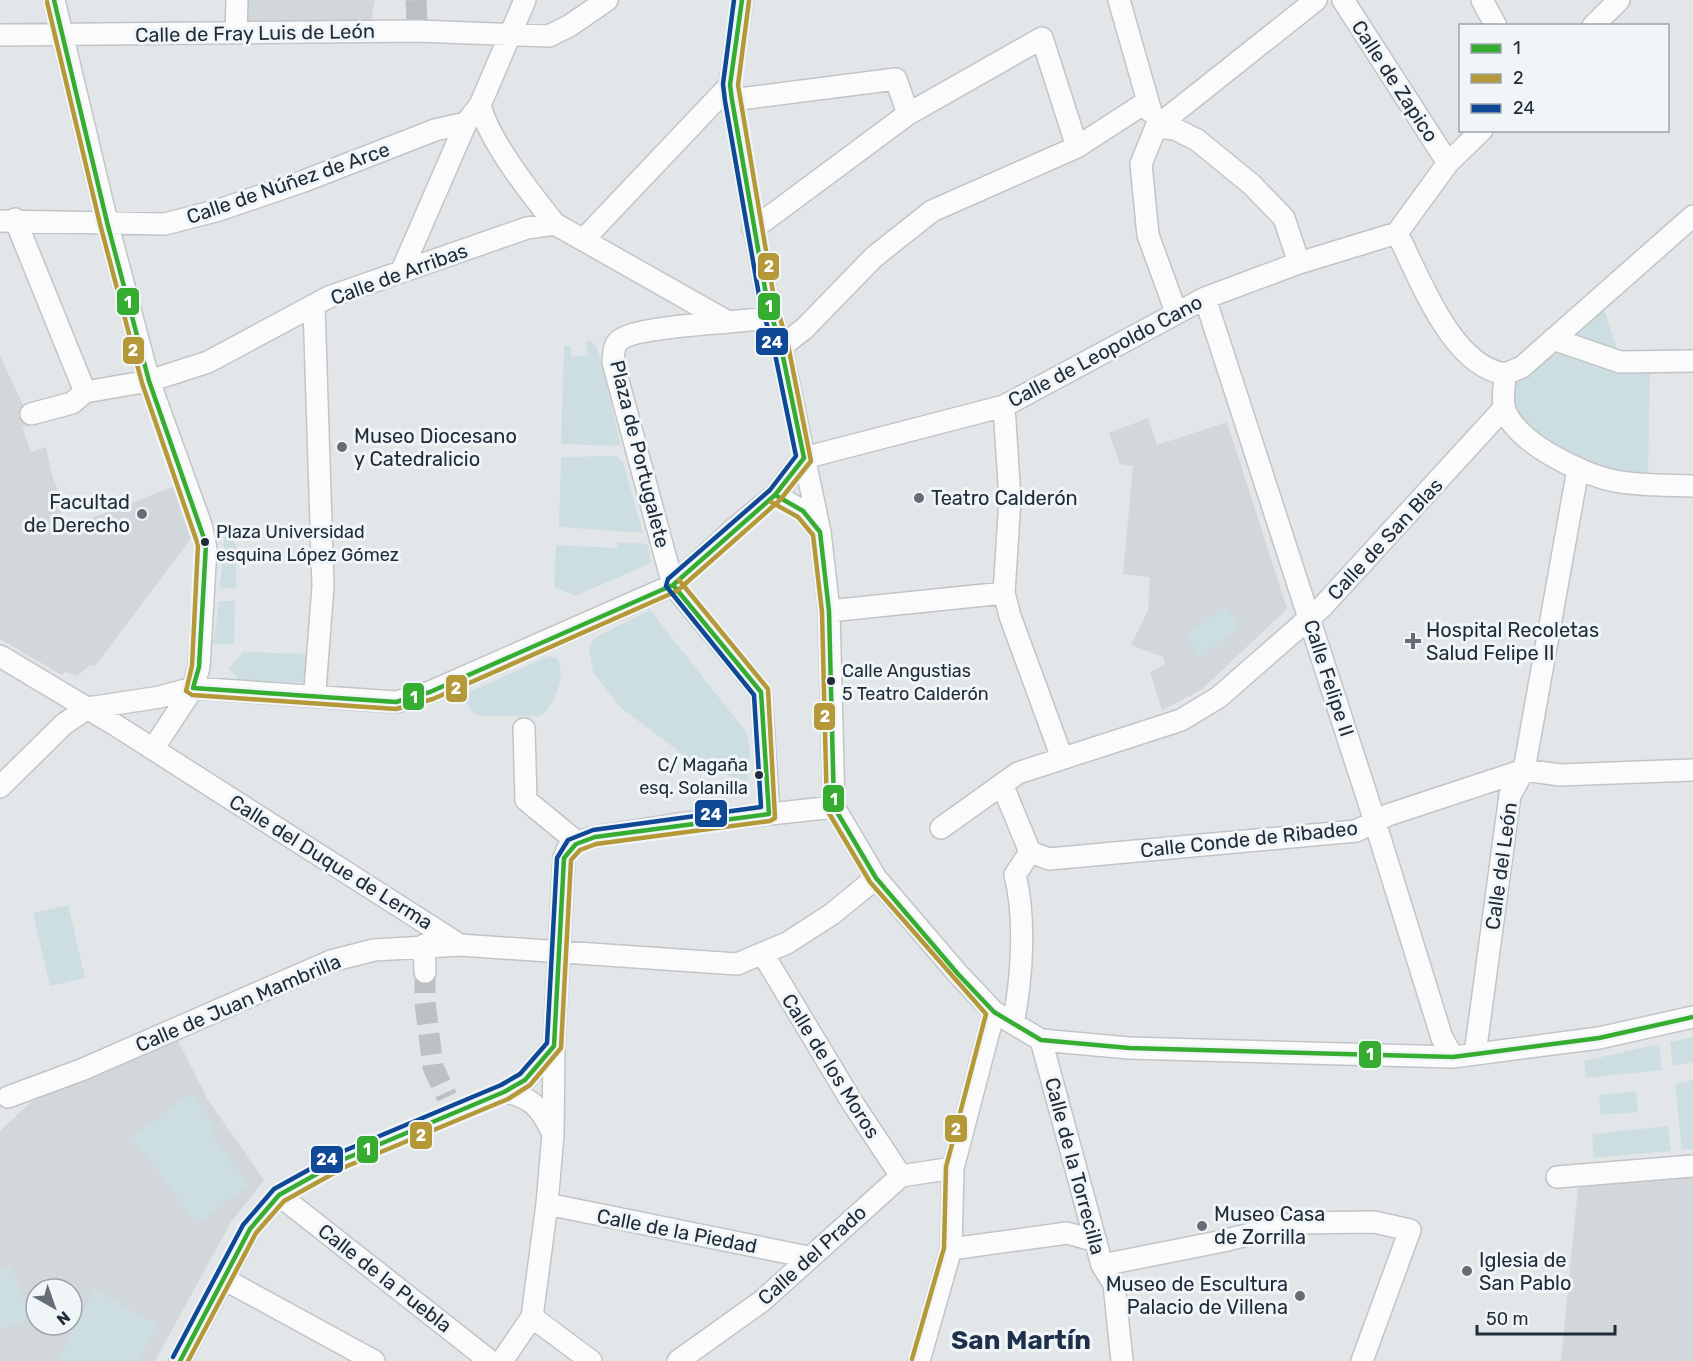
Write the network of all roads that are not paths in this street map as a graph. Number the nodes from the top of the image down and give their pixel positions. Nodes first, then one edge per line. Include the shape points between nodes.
1 (54, 0) edge
2 (237, 0) edge
3 (525, 0) edge
4 (607, 0) edge
5 (742, 0) edge
6 (1119, 0) edge
7 (1316, 0) edge
8 (1343, 0) edge
9 (1482, 0) edge
10 (1619, 0) edge
11 (1495, 24) edge
12 (1595, 24) edge
13 (236, 33) junction
14 (0, 35) edge
15 (510, 35) junction
16 (62, 36) junction
17 (731, 92) junction
18 (1148, 100) junction
19 (480, 105) junction
20 (908, 114) junction
21 (466, 123) junction
22 (1156, 127) junction
23 (1480, 132) edge
24 (1077, 147) junction
25 (1448, 163) junction
26 (1693, 216) edge
27 (8, 220) edge
28 (106, 222) junction
29 (555, 224) junction
30 (753, 229) junction
31 (1398, 233) junction
32 (584, 239) junction
33 (1299, 263) junction
34 (402, 270) junction
35 (1205, 297) junction
36 (314, 306) junction
37 (1176, 312) junction
38 (771, 318) junction
39 (728, 322) junction
40 (1553, 339) junction
41 (781, 347) junction
42 (1693, 361) edge
43 (1505, 374) junction
44 (149, 381) junction
45 (85, 392) junction
46 (1004, 406) junction
47 (1504, 408) junction
48 (31, 414) dead end
49 (804, 458) junction
50 (1578, 468) junction
51 (1693, 486) edge
52 (775, 495) junction
53 (820, 532) junction
54 (673, 585) junction
55 (1004, 593) junction
56 (829, 611) junction
57 (1309, 618) junction
58 (0, 656) edge
59 (193, 688) junction
60 (315, 693) junction
61 (132, 701) junction
62 (88, 708) junction
63 (117, 726) junction
64 (524, 729) dead end
65 (153, 749) junction
66 (1062, 758) junction
67 (1524, 770) junction
68 (1693, 770) edge
69 (1002, 784) junction
70 (0, 787) edge
71 (834, 807) junction
72 (769, 814) junction
73 (1373, 823) junction
74 (941, 828) dead end
75 (577, 842) junction
76 (1033, 854) junction
77 (876, 878) junction
78 (424, 945) junction
79 (460, 945) junction
80 (558, 953) junction
81 (763, 954) junction
82 (425, 972) tunnel mouth
83 (994, 1012) junction
84 (1693, 1017) edge
85 (1013, 1023) junction
86 (1041, 1040) junction
87 (554, 1046) junction
88 (1475, 1054) junction
89 (1453, 1057) junction
90 (504, 1092) junction
91 (3, 1098) edge
92 (553, 1134) junction
93 (1693, 1166) edge
94 (953, 1168) junction
95 (901, 1176) junction
96 (1557, 1178) dead end
97 (279, 1195) junction
98 (546, 1204) junction
99 (1096, 1241) junction
100 (951, 1249) junction
101 (808, 1257) junction
102 (1102, 1265) junction
103 (224, 1279) junction
104 (532, 1317) junction
105 (1127, 1360) edge
106 (180, 1361) edge
107 (374, 1361) edge
108 (490, 1361) edge
109 (502, 1361) edge
110 (591, 1361) edge
111 (678, 1361) edge
112 (919, 1361) edge
113 (1362, 1361) edge

1 - 16 street
2 - 13 street
3 - 15 street
4 - 15 street, Calle de Fray Luis de León via 549,36
5 - 17 street
6 - 18 street
7 - 22 street
8 - 25 street, Calle de Zapico
9 - 11 street
10 - 12 street
13 - 15 street, Calle de Fray Luis de León via 417,27
13 - 16 street, Calle de Fray Luis de León
14 - 16 street, Calle de Fray Luis de León
15 - 19 street
16 - 28 street
17 - 20 street via 896,79
17 - 30 street
17 - 32 street
18 - 22 street
18 - 24 street
19 - 21 street
19 - 29 street via 484,123
20 - 24 street via 1042,39
20 - 30 street
21 - 28 street, Calle de Núñez de Arce via 435,130 219,210 165,224
21 - 34 street
22 - 33 street via 1176,129 1197,140 1251,184 1284,218
22 - 37 street via 1141,164 1148,235
23 - 25 street
24 - 41 street via 932,211 874,257 806,328
25 - 31 street
26 - 40 street
27 - 28 street, Calle de Núñez de Arce
27 - 45 street
28 - 44 street
29 - 32 street
29 - 34 street, Calle de Arribas via 527,228
30 - 38 street
31 - 33 street, Calle de Leopoldo Cano
31 - 43 street via 1449,335 1490,372
32 - 39 street
33 - 35 street, Calle de Leopoldo Cano
34 - 36 street, Calle de Arribas
35 - 37 street, Calle de Leopoldo Cano
35 - 57 street, Calle Felipe II
36 - 44 street, Calle de Arribas via 208,362
36 - 60 street via 322,586
37 - 46 street, Calle de Leopoldo Cano
38 - 39 street
38 - 41 street
39 - 54 street, Plaza de Portugalete via 634,333 619,340 614,350
40 - 42 street via 1620,362
40 - 43 street via 1522,367
41 - 49 street
43 - 47 street
44 - 45 street, Calle de Arribas
44 - 59 street via 206,548 199,667
45 - 48 street, Calle de Arribas via 72,403
46 - 49 street, Calle de Leopoldo Cano
46 - 55 street via 1010,499
47 - 50 street via 1516,427 1537,447
47 - 57 street, Calle de San Blas
49 - 52 street
49 - 53 street
50 - 51 street via 1614,481
50 - 67 street, Calle del León
52 - 53 street via 803,511
52 - 54 street
53 - 56 street
54 - 60 street via 430,692 396,702
54 - 72 street via 761,692
55 - 56 street
55 - 66 street
56 - 71 street
57 - 66 street, Calle de San Blas via 1219,697 1181,720
57 - 73 street, Calle Felipe II
58 - 62 street, Calle del Duque de Lerma
59 - 60 street
59 - 61 street
59 - 65 street
61 - 62 street
61 - 63 street
62 - 63 street, Calle del Duque de Lerma
62 - 70 street via 64,724
63 - 65 street, Calle del Duque de Lerma
64 - 75 street via 526,800
65 - 79 street, Calle del Duque de Lerma
66 - 69 street, Calle de San Blas
67 - 68 street via 1560,774
67 - 73 street, Calle Conde de Ribadeo
67 - 88 street, Calle del León via 1510,795
69 - 74 street, Calle de San Blas
69 - 76 street
71 - 72 street
71 - 77 street
72 - 75 street
73 - 76 street, Calle Conde de Ribadeo via 1356,831 1049,859
73 - 89 street, Calle Felipe II via 1442,1038
75 - 80 street via 568,848 564,858
76 - 85 street via 1015,875 1019,892 1020,991
77 - 81 street, Calle de Juan Mambrilla via 832,914
77 - 83 street
78 - 79 street, Calle de Juan Mambrilla
78 - 82 street
78 - 91 street, Calle de Juan Mambrilla via 374,950 331,961 81,1070
79 - 80 street, Calle de Juan Mambrilla
80 - 81 street, Calle de Juan Mambrilla via 737,964
80 - 87 street
81 - 95 street, Calle de los Moros
83 - 85 street
83 - 94 street
84 - 88 street via 1599,1038
85 - 86 street
86 - 89 street via 1129,1048
86 - 99 street, Calle de la Torrecilla
87 - 90 street via 525,1080
87 - 92 street
88 - 89 street
90 - 92 street via 530,1100 541,1110
90 - 97 street via 451,1105
92 - 98 street
93 - 96 street
94 - 95 street
94 - 100 street
95 - 101 street, Calle del Prado
97 - 103 street via 250,1229
97 - 108 street, Calle de la Puebla
98 - 101 street, Calle de la Piedad
98 - 104 street
99 - 100 street via 1067,1233
99 - 102 street, Calle de la Torrecilla
100 - 112 street
101 - 111 street, Calle del Prado via 762,1301
102 - 105 street, Calle de la Torrecilla via 1114,1284
102 - 113 street via 1294,1223 1374,1222 1410,1230
103 - 106 street
103 - 107 street
104 - 109 street
104 - 110 street

